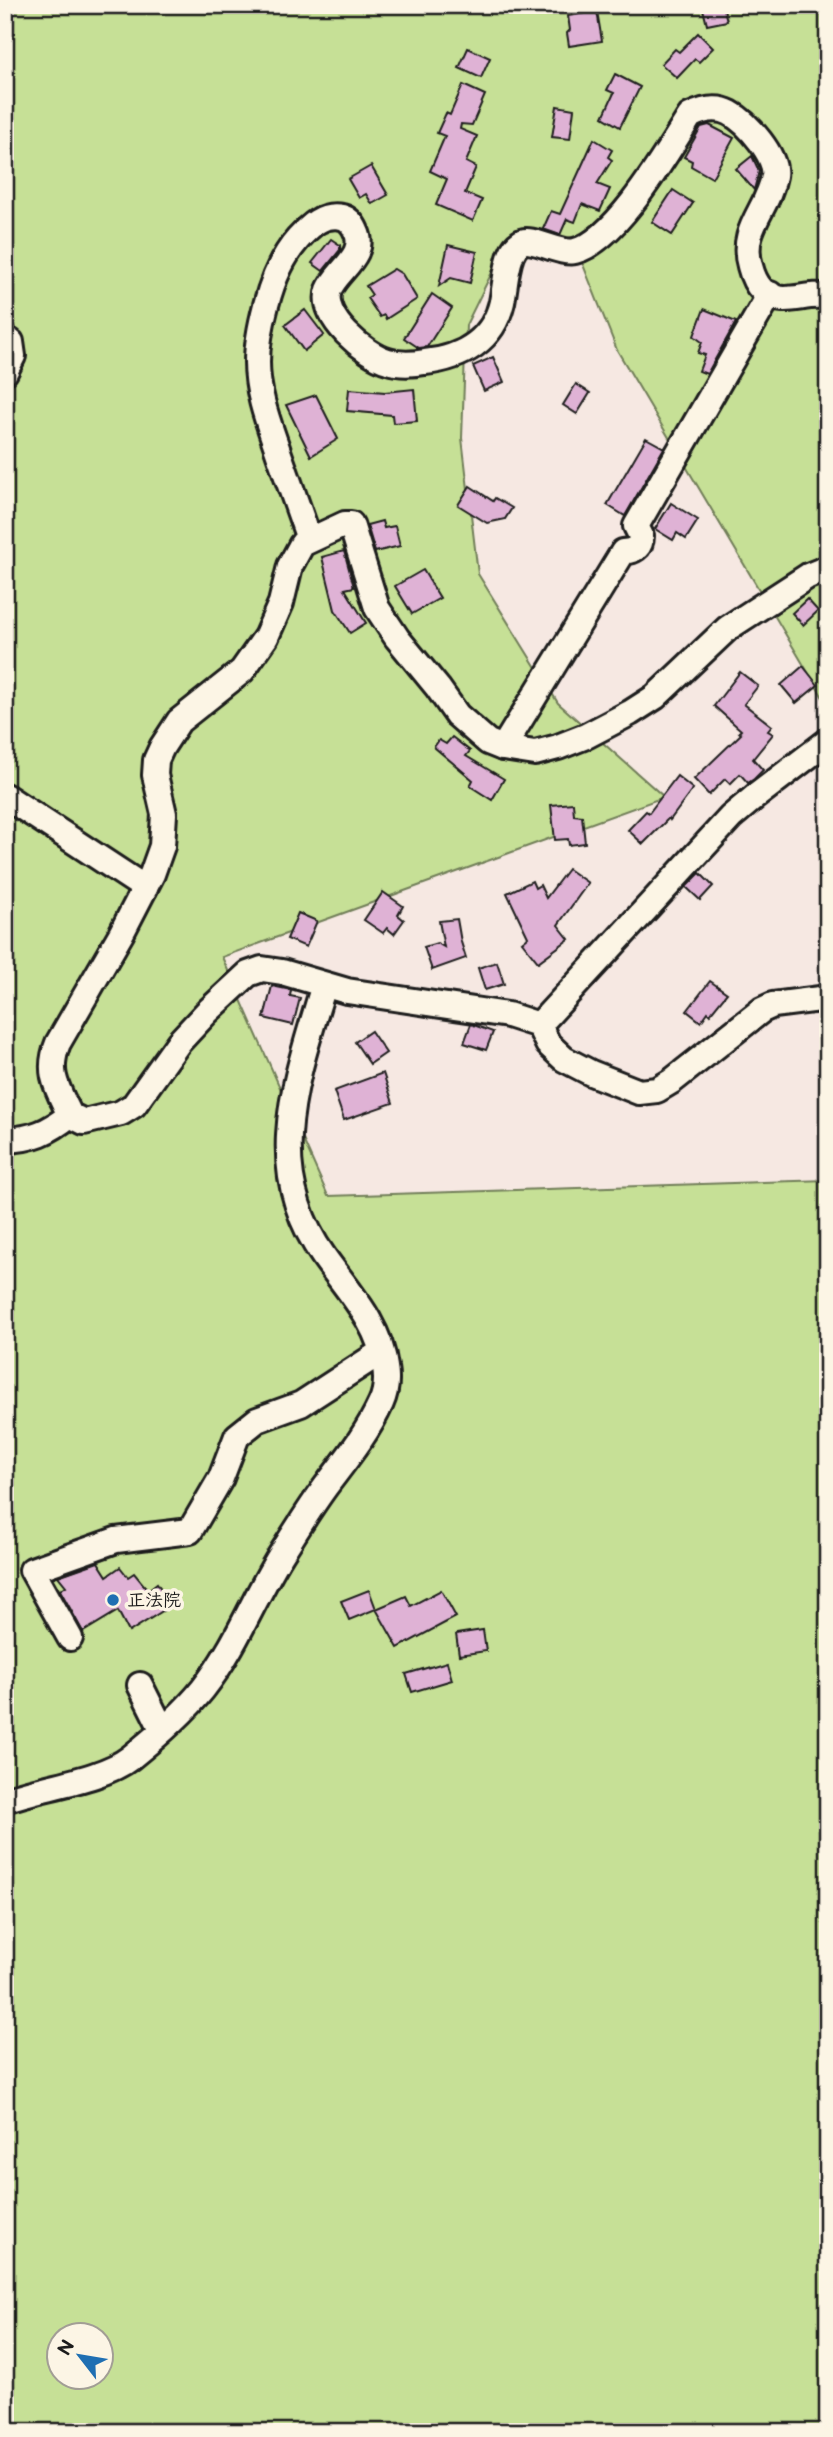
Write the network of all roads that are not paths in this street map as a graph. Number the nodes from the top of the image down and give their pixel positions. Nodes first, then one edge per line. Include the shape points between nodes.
1 (770, 294) junction
2 (828, 297) edge
3 (5, 338) edge
4 (5, 372) edge
5 (309, 539) junction
6 (828, 568) edge
7 (828, 741) edge
8 (503, 748) junction
9 (5, 796) edge
10 (145, 888) junction
11 (324, 985) junction
12 (828, 998) edge
13 (539, 1025) junction
14 (70, 1115) junction
15 (5, 1140) edge
16 (382, 1352) junction
17 (70, 1638) dead end
18 (141, 1685) dead end
19 (162, 1729) junction
20 (5, 1800) edge

1 - 2 street via 797,300 816,294
1 - 5 street via 752,274 746,254 749,233 775,175 774,164 753,132 729,112 705,108 690,116 631,204 598,239 575,251 527,240 520,243 510,257 494,322 474,347 455,357 406,364 387,361 359,345 336,322 328,304 329,290 356,253 359,236 345,218 329,216 313,223 292,245 271,285 257,362 263,409
1 - 8 street via 636,526 639,545 623,552
3 - 4 street via 11,342 13,356
5 - 8 street via 351,524 377,608 397,638 457,715 488,742
5 - 10 street via 295,554 282,603 260,646 242,671 179,720 162,747 155,775 164,814 162,846
6 - 8 street via 807,576 728,628 655,697 630,713 558,747 535,753
7 - 13 street via 732,817
9 - 10 street
10 - 14 street via 52,1056 51,1070
11 - 13 street via 508,1015
11 - 14 street via 282,972 248,974 179,1042 134,1105 84,1122
11 - 16 street via 291,1111 288,1164 297,1207 310,1237 371,1323
12 - 13 street via 762,1010 672,1081 657,1090 639,1092 564,1059 548,1044
14 - 15 street via 52,1129
16 - 17 street via 301,1404 257,1420 237,1436 190,1531 116,1540 32,1570
16 - 19 street via 386,1384 366,1432 283,1550 221,1665
18 - 19 street
19 - 20 street via 111,1769

